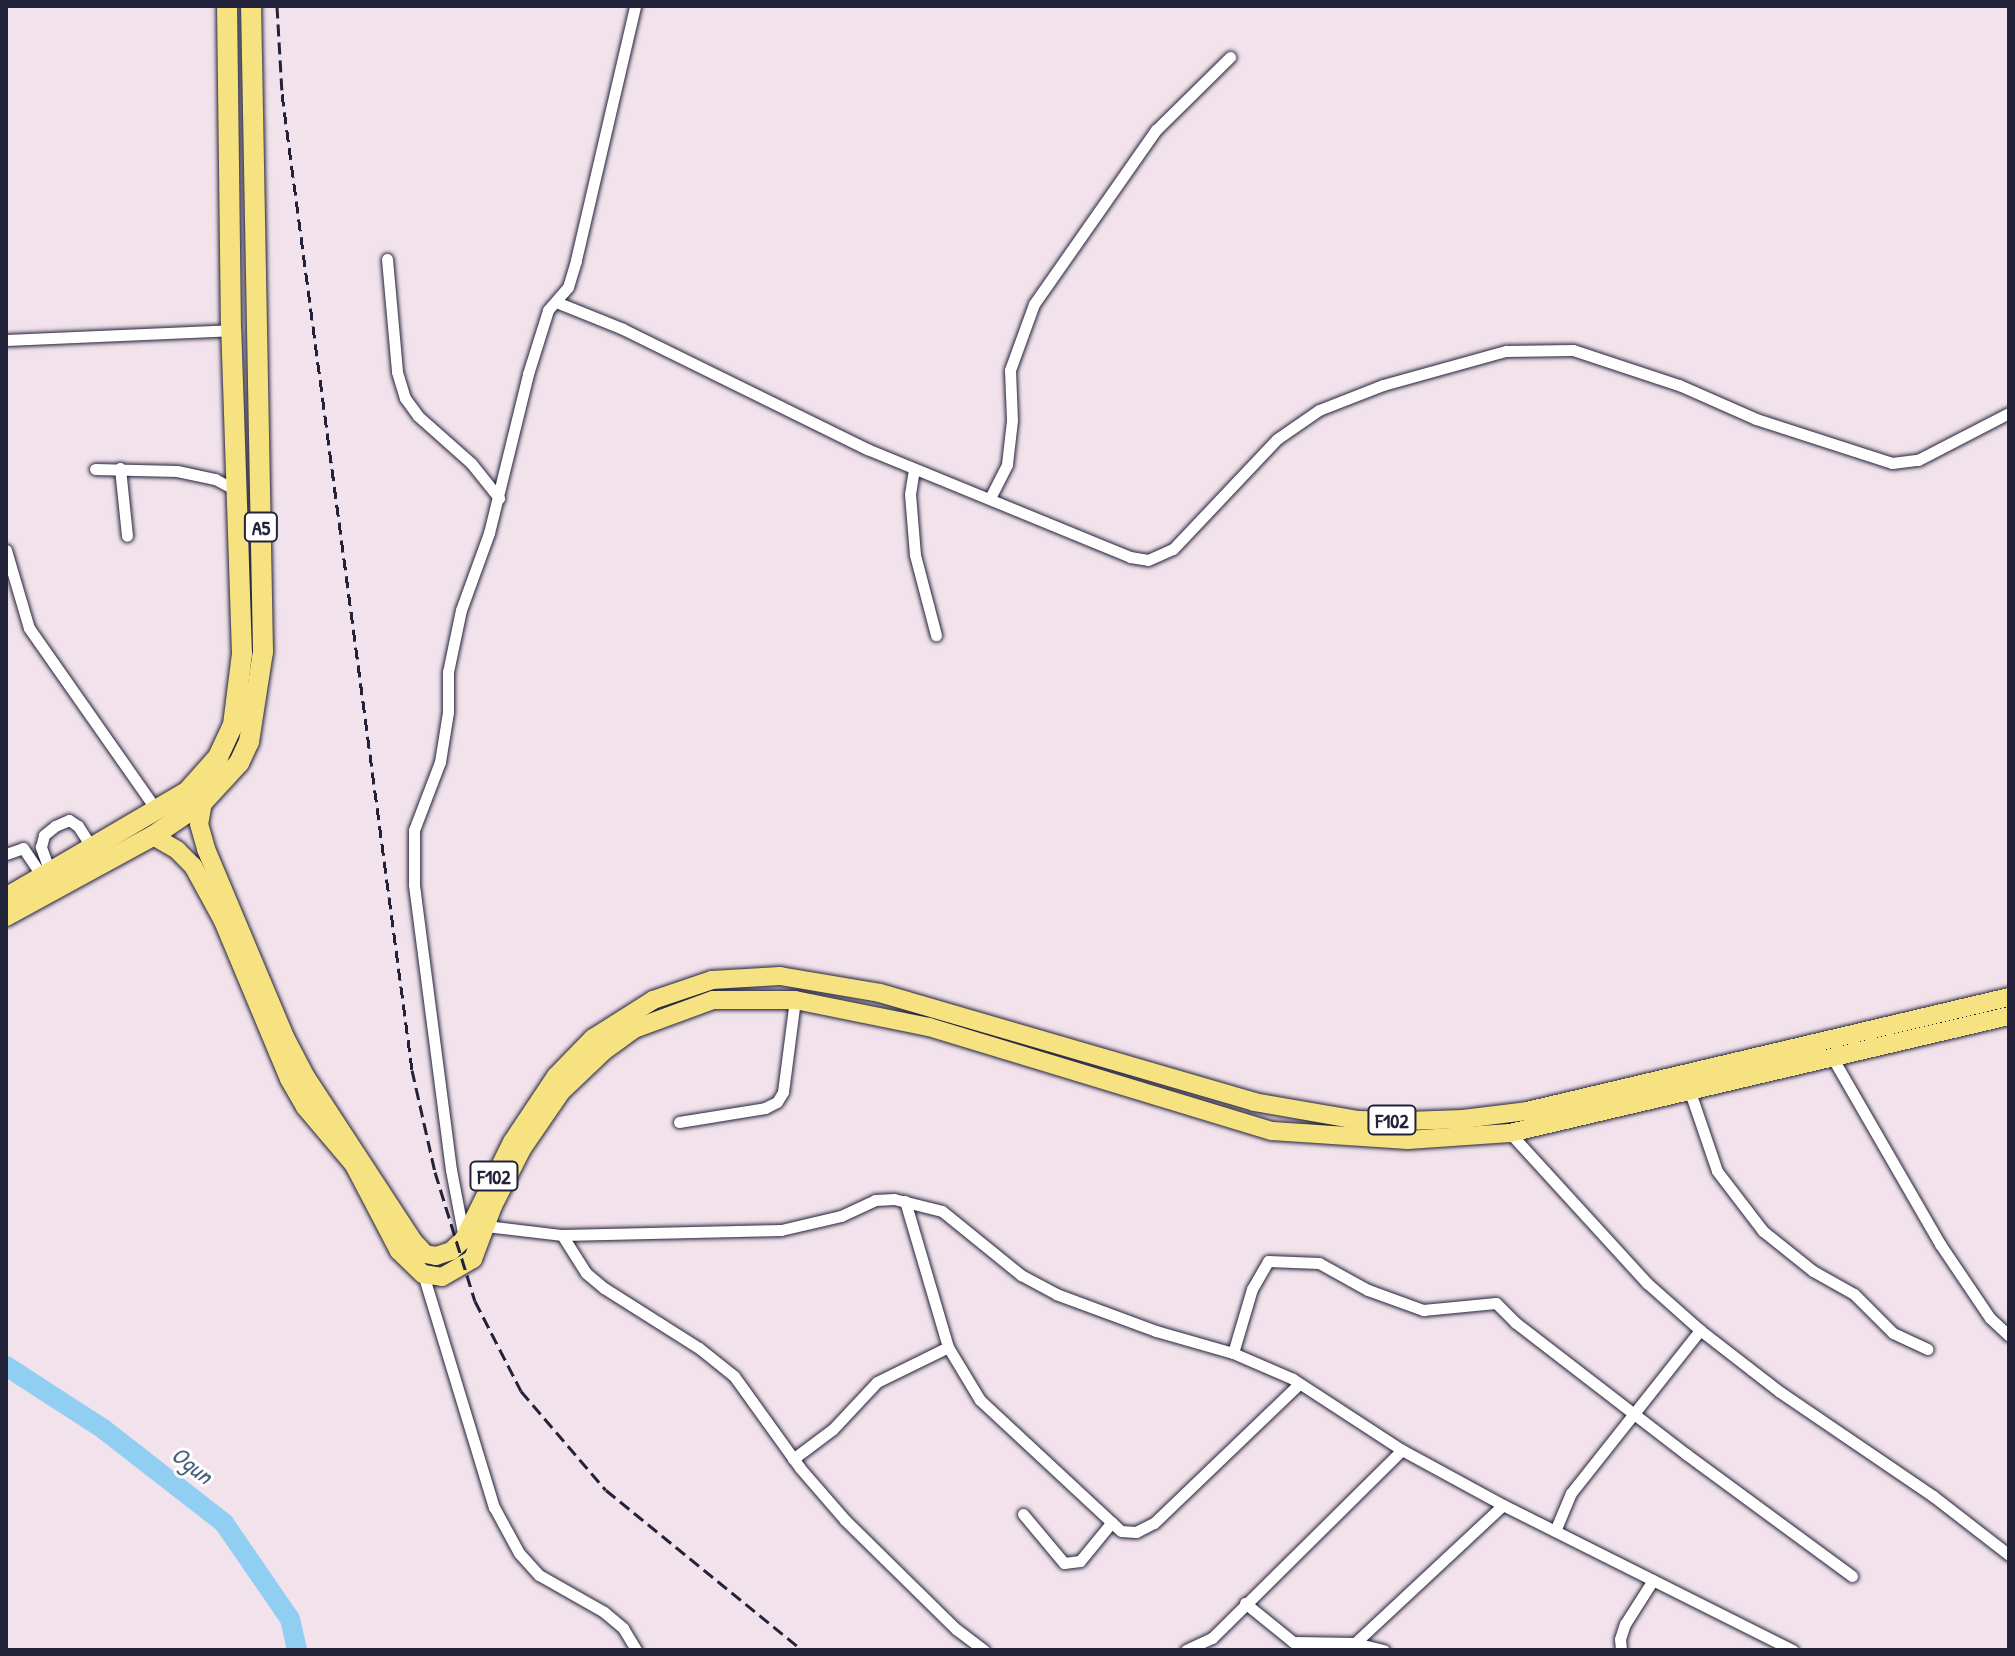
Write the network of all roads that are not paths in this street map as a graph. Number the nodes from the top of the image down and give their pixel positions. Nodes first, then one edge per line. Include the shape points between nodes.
1 (227, 6) edge
2 (251, 6) edge
3 (635, 6) edge
4 (1230, 57) dead end
5 (387, 259) dead end
6 (556, 302) junction
7 (231, 330) junction
8 (6, 340) edge
9 (2009, 413) edge
10 (120, 468) junction
11 (95, 469) dead end
12 (914, 469) junction
13 (236, 490) junction
14 (499, 498) junction
15 (990, 498) junction
16 (127, 536) dead end
17 (6, 550) edge
18 (262, 579) junction
19 (239, 582) junction
20 (936, 635) dead end
21 (203, 802) junction
22 (157, 811) junction
23 (153, 836) junction
24 (93, 849) junction
25 (6, 854) edge
26 (46, 874) junction
27 (6, 898) edge
28 (6, 916) edge
29 (780, 976) junction
30 (776, 997) junction
31 (2009, 997) edge
32 (795, 1000) junction
33 (2009, 1016) edge
34 (1832, 1057) junction
35 (1690, 1092) junction
36 (679, 1122) dead end
37 (1510, 1133) junction
38 (905, 1201) junction
39 (486, 1226) junction
40 (562, 1235) junction
41 (464, 1239) junction
42 (423, 1274) junction
43 (1700, 1330) junction
44 (2009, 1336) edge
45 (948, 1347) junction
46 (1928, 1349) dead end
47 (1233, 1353) junction
48 (1298, 1385) junction
49 (1635, 1413) junction
50 (1402, 1450) junction
51 (793, 1459) junction
52 (1503, 1505) junction
53 (1023, 1514) dead end
54 (1112, 1522) junction
55 (1555, 1531) junction
56 (2009, 1555) edge
57 (1852, 1576) dead end
58 (1653, 1580) junction
59 (1245, 1603) junction
60 (1355, 1643) junction
61 (1213, 1644) edge
62 (636, 1650) edge
63 (984, 1650) edge
64 (1186, 1650) edge
65 (1384, 1650) edge
66 (1621, 1650) edge
67 (1793, 1650) edge

1 - 7 highway, A5
2 - 18 highway, A5
3 - 6 street via 576,260 568,287
4 - 15 street via 1156,130 1034,304 1010,370 1007,464
5 - 14 street via 397,372 405,398
6 - 12 street
6 - 14 street via 548,310 528,374
7 - 8 street
7 - 13 highway, A5
9 - 15 street via 1918,460 1892,463 1573,350 1506,351 1383,385 1309,416 1277,439 1160,557 1130,557
10 - 11 street
10 - 13 street via 177,471 215,479
10 - 16 street
12 - 15 street
12 - 20 street via 910,494 915,555
13 - 19 highway, A5
14 - 41 street via 461,610 448,672 440,762 421,803 412,856
17 - 22 street via 29,628
18 - 19 highway
18 - 21 highway, A5 via 263,652 249,742 239,763
19 - 22 highway, A5 via 242,654 233,725 201,780
21 - 23 highway, A5
21 - 41 main road via 199,824 206,849 306,1077 419,1249 436,1256
22 - 24 highway, A5
23 - 28 highway, A5
23 - 42 main road via 193,866 223,921 289,1079 305,1107 354,1165 399,1251
24 - 26 highway, A5
24 - 26 street via 69,820 55,826 44,835 41,847
25 - 26 street via 23,848
26 - 27 highway, A5
29 - 30 main road
29 - 31 main road, F102 via 880,993 1254,1102 1358,1120 1463,1119 1527,1111
29 - 41 main road, F102 via 712,980 681,988 625,1014 593,1038 556,1076 512,1142
30 - 32 main road, F102
30 - 39 main road, F102 via 713,1000 660,1017 621,1037 561,1092 522,1149
32 - 36 street via 783,1092 777,1102
32 - 37 main road, F102 via 929,1027 1272,1131 1408,1140
33 - 34 main road, F102
34 - 35 main road, F102
34 - 44 street via 1940,1244 1990,1318
35 - 37 main road, F102
35 - 46 street via 1717,1171 1763,1231 1813,1271 1854,1294 1893,1333
37 - 43 street via 1647,1283
38 - 40 street via 875,1200 841,1216 781,1230
38 - 45 street
38 - 47 street via 942,1211 1021,1275 1056,1294
39 - 40 street
39 - 42 main road, F102 via 464,1266 442,1277
40 - 51 street via 586,1273 604,1288 734,1376
42 - 62 street via 494,1507 519,1553 539,1575 614,1620
43 - 49 street
43 - 56 street
45 - 51 street via 877,1382 833,1429
45 - 54 street via 980,1400
47 - 48 street
47 - 49 street via 1252,1289 1268,1261 1319,1263 1368,1290 1423,1310 1496,1303
48 - 50 street
48 - 54 street via 1154,1523 1136,1532 1121,1531
49 - 55 street via 1571,1493
49 - 57 street
50 - 52 street
50 - 59 street
51 - 63 street via 873,1549
52 - 55 street
52 - 60 street
53 - 54 street via 1064,1563 1080,1561
55 - 58 street
58 - 66 street via 1625,1624
58 - 67 street
59 - 60 street via 1293,1642
59 - 61 street
60 - 65 street
61 - 64 street

